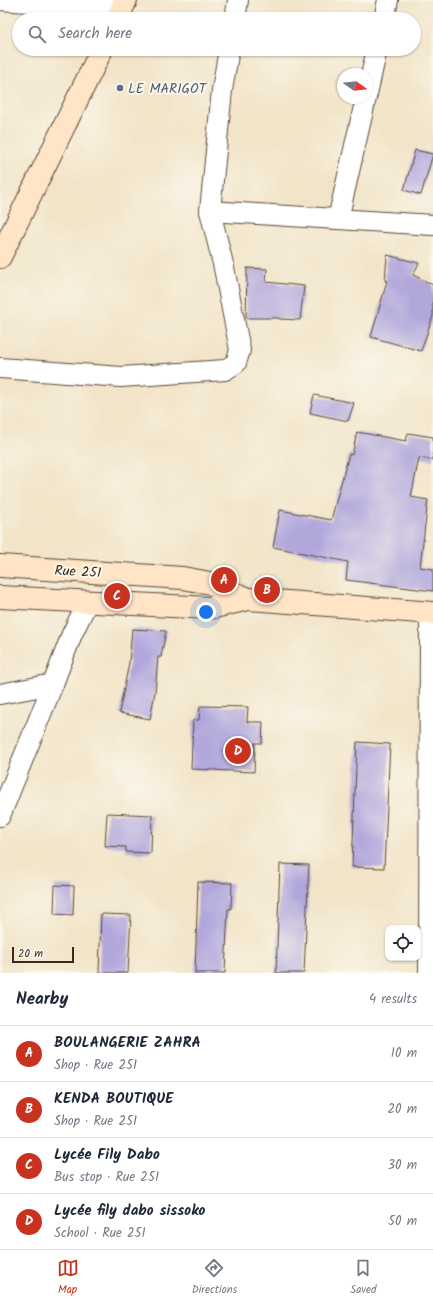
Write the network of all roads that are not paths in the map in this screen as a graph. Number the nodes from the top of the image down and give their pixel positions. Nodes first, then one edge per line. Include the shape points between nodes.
1 (0, 0) edge
2 (238, 0) edge
3 (388, 0) edge
4 (122, 9) edge
5 (236, 12) edge
6 (385, 12) edge
7 (99, 56) edge
8 (228, 56) edge
9 (375, 56) edge
10 (373, 68) edge
11 (365, 104) edge
12 (210, 211) junction
13 (338, 220) junction
14 (433, 225) edge
15 (0, 257) edge
16 (0, 368) edge
17 (0, 566) edge
18 (0, 597) edge
19 (248, 599) junction
20 (87, 603) junction
21 (431, 613) edge
22 (53, 684) junction
23 (0, 694) edge
24 (0, 816) edge
25 (429, 973) edge

1 - 4 street
2 - 5 street
3 - 6 street
7 - 15 main road
8 - 12 street
9 - 10 street
11 - 13 street
12 - 13 street
12 - 16 street via 240,350 236,363 225,370 122,377
13 - 14 street
17 - 19 main road, Rue 251 via 183,578 210,583
18 - 20 main road, Rue 251
19 - 20 main road, Rue 251 via 210,608
19 - 21 main road, Rue 251
20 - 22 street
21 - 25 street
22 - 23 street
22 - 24 street

